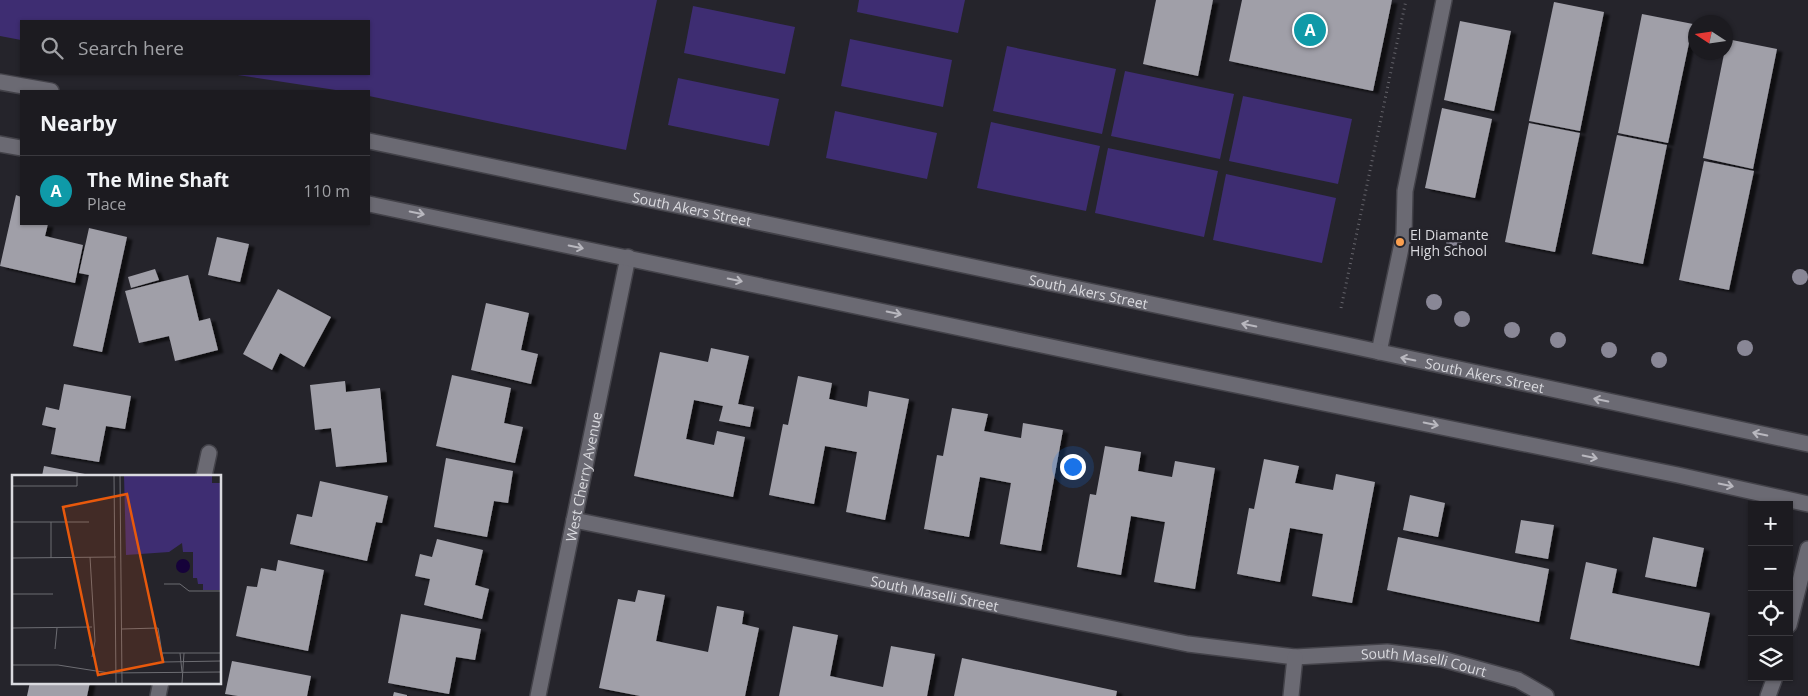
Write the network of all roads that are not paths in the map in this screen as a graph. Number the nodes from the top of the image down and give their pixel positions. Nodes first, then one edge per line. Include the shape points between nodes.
1 (1444, 0) edge
2 (0, 82) edge
3 (46, 90) edge
4 (370, 141) edge
5 (0, 144) edge
6 (20, 148) edge
7 (370, 204) edge
8 (628, 258) junction
9 (1378, 352) junction
10 (1808, 444) edge
11 (209, 453) dead end
12 (204, 475) edge
13 (1808, 504) edge
14 (574, 520) junction
15 (1808, 549) edge
16 (1793, 609) edge
17 (1295, 657) junction
18 (1774, 681) edge
19 (538, 696) edge
20 (1291, 696) edge
21 (1546, 696) edge
22 (1768, 696) edge

1 - 9 main road via 1405,191 1404,234
2 - 3 main road
9 -> 4 main road, South Akers Street
5 - 6 main road
7 -> 8 main road
8 -> 13 main road
8 - 14 main road, West Cherry Avenue
10 -> 9 main road, South Akers Street
11 - 12 main road
14 - 17 main road, South Maselli Street via 1188,644
14 - 19 main road, West Cherry Avenue
15 - 16 main road
17 - 20 main road
17 - 21 main road, South Maselli Court via 1387,652 1442,659 1518,680
18 - 22 main road

